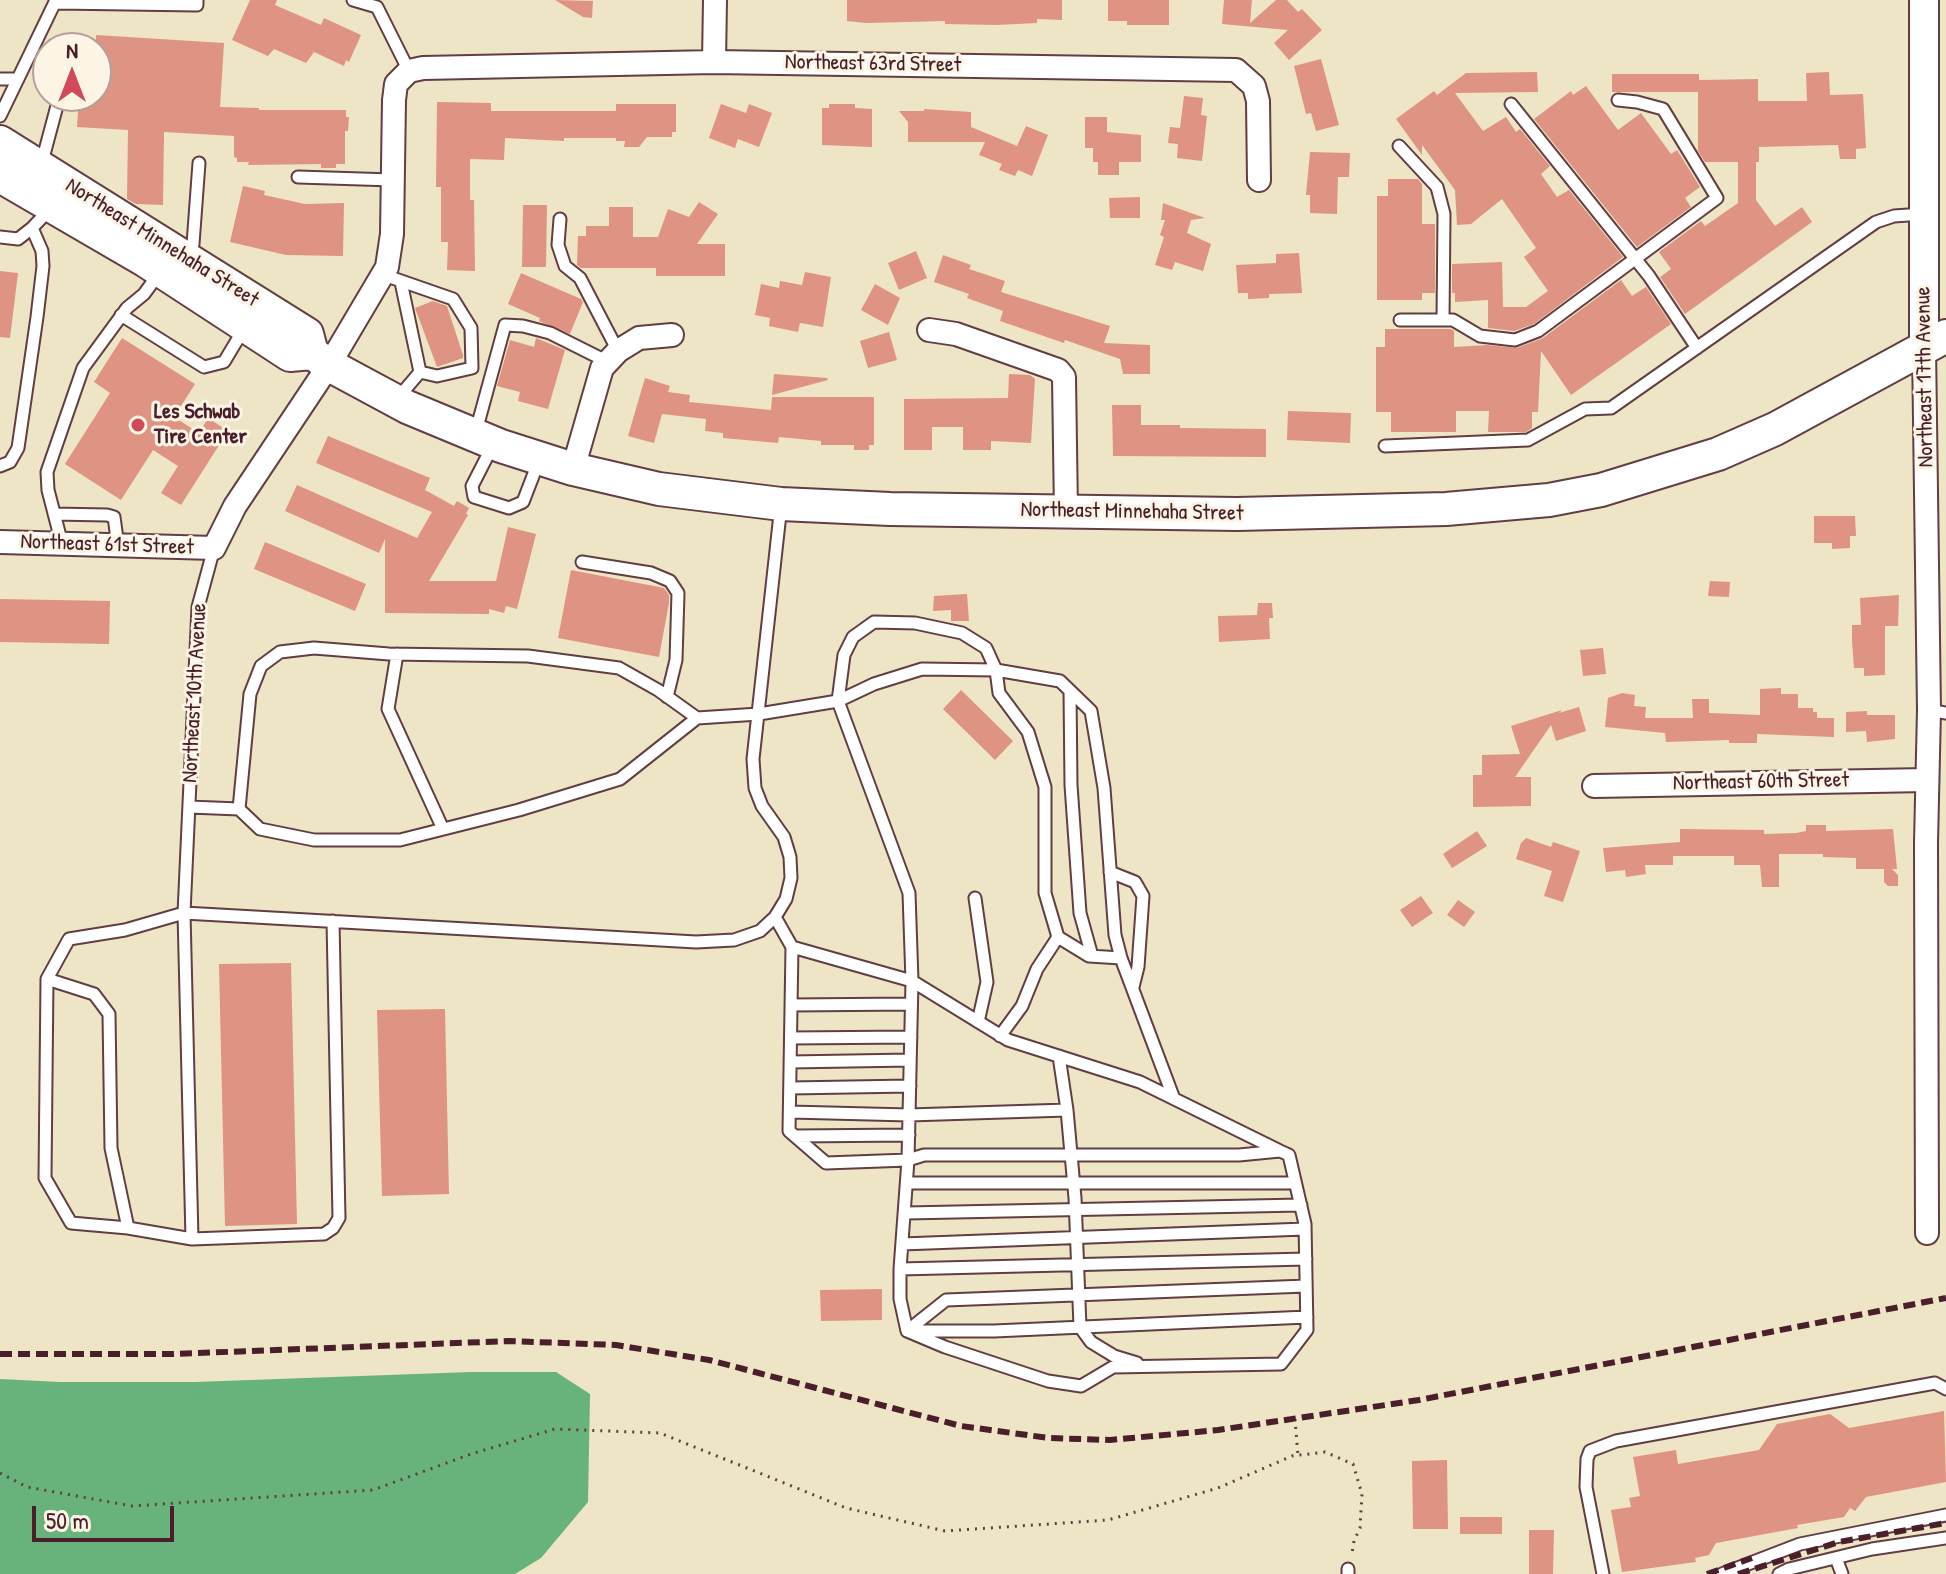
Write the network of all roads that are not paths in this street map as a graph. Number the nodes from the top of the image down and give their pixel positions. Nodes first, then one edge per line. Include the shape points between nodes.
1 (197, 0) edge
2 (353, 0) edge
3 (715, 0) edge
4 (1924, 0) edge
5 (56, 1) edge
6 (714, 62) junction
7 (402, 78) junction
8 (0, 79) edge
9 (18, 79) junction
10 (1618, 100) dead end
11 (1511, 104) dead end
12 (55, 112) edge
13 (0, 116) edge
14 (0, 142) edge
15 (1399, 146) dead end
16 (0, 157) edge
17 (199, 163) dead end
18 (41, 167) junction
19 (0, 176) edge
20 (298, 177) dead end
21 (393, 180) junction
22 (1259, 180) dead end
23 (1924, 214) junction
24 (43, 217) junction
25 (560, 219) dead end
26 (0, 237) edge
27 (172, 258) junction
28 (1636, 260) junction
29 (392, 278) junction
30 (121, 315) junction
31 (1400, 320) dead end
32 (1443, 320) junction
33 (246, 326) junction
34 (929, 330) dead end
35 (672, 335) dead end
36 (1935, 341) edge
37 (1697, 348) junction
38 (613, 356) junction
39 (320, 359) junction
40 (420, 372) junction
41 (395, 400) junction
42 (484, 439) junction
43 (1385, 446) dead end
44 (540, 458) junction
45 (0, 466) edge
46 (573, 469) junction
47 (781, 504) junction
48 (1066, 512) junction
49 (54, 514) junction
50 (0, 542) edge
51 (62, 544) junction
52 (118, 546) junction
53 (214, 548) junction
54 (582, 562) dead end
55 (1937, 605) edge
56 (397, 654) junction
57 (996, 670) junction
58 (1070, 691) junction
59 (667, 697) junction
60 (838, 701) junction
61 (1937, 711) edge
62 (759, 714) junction
63 (697, 718) junction
64 (1927, 780) junction
65 (1594, 786) dead end
66 (189, 807) junction
67 (239, 809) junction
68 (443, 829) junction
69 (1110, 872) junction
70 (975, 898) dead end
71 (184, 913) junction
72 (775, 917) junction
73 (333, 921) junction
74 (1058, 937) junction
75 (792, 947) junction
76 (1092, 956) junction
77 (1121, 958) junction
78 (47, 979) junction
79 (912, 981) junction
80 (1133, 988) junction
81 (911, 1004) junction
82 (791, 1005) junction
83 (978, 1022) junction
84 (1000, 1036) junction
85 (911, 1037) junction
86 (791, 1038) junction
87 (1059, 1056) junction
88 (910, 1060) junction
89 (790, 1062) junction
90 (910, 1086) junction
91 (790, 1088) junction
92 (1174, 1099) junction
93 (1067, 1110) junction
94 (790, 1112) junction
95 (909, 1115) junction
96 (909, 1135) junction
97 (795, 1136) junction
98 (1280, 1151) junction
99 (1071, 1155) junction
100 (908, 1160) junction
101 (908, 1183) junction
102 (1074, 1183) junction
103 (1295, 1183) junction
104 (1301, 1205) junction
105 (1076, 1209) junction
106 (906, 1213) junction
107 (128, 1228) junction
108 (1305, 1229) junction
109 (1927, 1233) dead end
110 (1077, 1238) junction
111 (192, 1239) junction
112 (902, 1244) junction
113 (1306, 1259) junction
114 (1078, 1265) junction
115 (900, 1269) junction
116 (1306, 1286) junction
117 (1078, 1295) junction
118 (1307, 1317) junction
119 (1080, 1327) junction
120 (907, 1331) junction
121 (1149, 1367) junction
122 (1946, 1389) edge
123 (1946, 1515) edge
124 (1946, 1538) edge
125 (1836, 1558) junction
126 (1603, 1574) edge
127 (1722, 1574) edge
128 (1779, 1574) edge
129 (1842, 1574) edge

1 - 5 lane via 197,5
2 - 7 lane via 377,7
3 - 6 street
4 - 23 street, Northeast 17th Avenue
5 - 9 lane
6 - 7 street, Northeast 63rd Street via 423,68
6 - 22 street, Northeast 63rd Street via 1236,70 1254,86 1258,101
7 - 21 street
8 - 9 lane
9 - 13 lane
10 - 28 lane via 1663,109 1717,198
11 - 28 lane
12 - 18 lane
14 - 18 main road, Northeast Minnehaha Street
15 - 32 lane via 1437,187 1444,214
16 - 18 main road via 18,167
17 - 27 lane via 193,244
18 - 27 main road, Northeast Minnehaha Street
19 - 24 main road, Northeast Minnehaha Street
20 - 21 lane
21 - 29 street
23 - 36 street, Northeast 17th Avenue
23 - 37 lane via 1876,222
24 - 26 lane via 18,239
24 - 27 main road via 80,205
24 - 45 lane via 37,317 18,448 10,462
25 - 38 lane via 558,245 565,266 580,278
27 - 30 lane
27 - 33 main road, Northeast Minnehaha Street
27 - 39 main road, Northeast Minnehaha Street via 307,334
28 - 32 lane via 1538,331 1515,340 1480,336
28 - 37 lane
29 - 39 street, Northeast 10th Avenue
29 - 40 lane
29 - 40 lane via 453,299 471,328 472,368 437,376
30 - 33 lane via 204,367 224,362
30 - 49 lane via 83,368 47,472
31 - 32 lane
33 - 39 main road, Northeast Minnehaha Street via 290,355
34 - 48 street via 956,334 1058,370 1064,377
35 - 38 street via 639,338
36 - 48 main road, Northeast Minnehaha Street via 1761,436 1661,474 1601,490 1446,509
36 - 55 street, Northeast 17th Avenue
37 - 43 lane via 1611,408 1585,409 1528,440
38 - 42 lane via 550,333 505,325 483,411
38 - 46 street via 602,368
39 - 41 main road, Northeast Minnehaha Street
39 - 53 street, Northeast 10th Avenue
40 - 41 lane
41 - 42 main road, Northeast Minnehaha Street
42 - 44 main road, Northeast Minnehaha Street
42 - 44 lane via 474,497 509,508 523,502
44 - 46 main road, Northeast Minnehaha Street
46 - 47 main road, Northeast Minnehaha Street via 659,489
47 - 48 main road, Northeast Minnehaha Street
47 - 62 lane
49 - 51 lane
49 - 52 lane via 114,517
50 - 51 street, Northeast 61st Street
51 - 52 street, Northeast 61st Street
52 - 53 street, Northeast 61st Street
53 - 66 lane, Northeast 10th Avenue via 198,607
54 - 59 lane via 651,573 670,581 678,593 676,660
55 - 61 street, Northeast 17th Avenue
56 - 59 lane via 528,656 619,668
56 - 67 lane via 314,648 280,652 261,666 250,694
56 - 68 lane via 388,709
57 - 58 lane via 1060,681
57 - 60 lane via 922,669
57 - 60 lane via 986,648 962,633 915,623 874,622 853,637 844,655
57 - 74 lane via 999,693 1028,732 1045,787 1045,893
58 - 69 lane via 1091,711
58 - 76 lane via 1080,913
59 - 63 lane
60 - 62 lane
60 - 79 lane via 909,893
61 - 64 street, Northeast 17th Avenue
62 - 63 lane
62 - 72 lane via 755,788 790,857 786,899
63 - 68 lane via 620,779
64 - 65 street, Northeast 60th Street
64 - 109 street, Northeast 17th Avenue
66 - 67 lane
66 - 71 lane, Northeast 10th Avenue
67 - 68 lane via 260,829 314,840 400,840
69 - 77 lane
69 - 80 lane via 1135,882 1143,896
70 - 83 lane via 987,982
71 - 73 lane
71 - 78 lane via 69,939
71 - 111 lane, Northeast 10th Avenue
72 - 73 lane via 760,931 734,940 696,942
72 - 75 lane
73 - 111 lane via 339,1218 324,1234
74 - 76 lane
74 - 84 lane
75 - 79 lane
75 - 82 lane
76 - 77 lane
77 - 80 lane
78 - 107 lane via 94,994 109,1014 111,1148
78 - 107 lane via 45,1178 71,1223
79 - 81 lane
79 - 83 lane
80 - 92 lane
81 - 82 lane
81 - 85 lane
82 - 86 lane
83 - 84 lane
84 - 87 lane
85 - 86 lane
85 - 88 lane
86 - 89 lane
87 - 92 lane via 1140,1082
87 - 93 lane
88 - 89 lane
88 - 90 lane
89 - 91 lane
90 - 91 lane
90 - 95 lane
91 - 94 lane
92 - 98 lane
93 - 95 lane
93 - 99 lane
94 - 95 lane
94 - 97 lane via 789,1131
95 - 96 lane
96 - 97 lane
96 - 100 lane
97 - 100 lane via 826,1163
98 - 99 lane
98 - 103 lane via 1289,1155
99 - 100 lane via 924,1155
99 - 102 lane
100 - 101 lane
101 - 102 lane
101 - 106 lane
102 - 103 lane
102 - 105 lane
103 - 104 lane
104 - 105 lane
104 - 108 lane
105 - 106 lane
105 - 110 lane
106 - 112 lane
107 - 111 lane
108 - 110 lane
108 - 113 lane
110 - 112 lane
110 - 114 lane
112 - 115 lane
113 - 114 lane
113 - 116 lane
114 - 115 lane
114 - 117 lane
115 - 120 lane
116 - 117 lane
116 - 118 lane
117 - 119 lane
117 - 120 lane via 946,1300
118 - 119 lane
118 - 121 lane via 1307,1330 1281,1364
119 - 120 lane
119 - 121 lane via 1091,1342 1114,1356
120 - 121 lane via 1048,1381 1081,1386 1113,1367
122 - 126 lane via 1935,1383 1616,1441 1590,1451 1586,1487
123 - 127 lane via 1800,1544
124 - 125 lane
125 - 128 lane
125 - 129 lane

